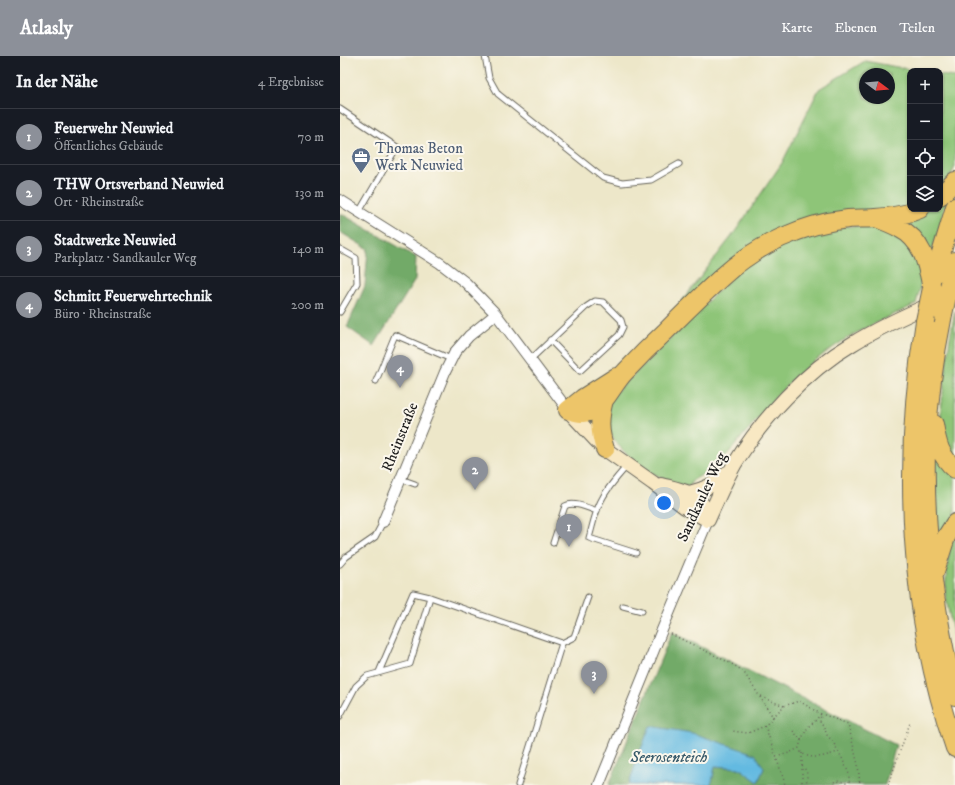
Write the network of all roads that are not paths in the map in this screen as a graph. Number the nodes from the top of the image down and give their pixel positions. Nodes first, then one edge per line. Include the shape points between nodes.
1 (485, 56) edge
2 (340, 109) edge
3 (679, 164) dead end
4 (955, 181) edge
5 (943, 193) edge
6 (340, 200) edge
7 (955, 207) edge
8 (359, 212) junction
9 (910, 212) edge
10 (876, 218) junction
11 (340, 249) edge
12 (955, 261) edge
13 (932, 288) junction
14 (952, 288) edge
15 (340, 312) edge
16 (496, 314) junction
17 (550, 340) junction
18 (451, 360) junction
19 (530, 360) junction
20 (624, 373) junction
21 (376, 381) dead end
22 (604, 400) junction
23 (930, 401) junction
24 (568, 410) junction
25 (605, 449) junction
26 (628, 465) junction
27 (734, 466) junction
28 (955, 469) edge
29 (401, 479) junction
30 (653, 483) junction
31 (415, 484) dead end
32 (689, 494) junction
33 (597, 511) junction
34 (708, 520) junction
35 (383, 522) joint
36 (955, 523) edge
37 (552, 543) dead end
38 (636, 553) dead end
39 (340, 564) edge
40 (933, 579) junction
41 (430, 597) junction
42 (588, 597) dead end
43 (623, 606) dead end
44 (642, 611) dead end
45 (562, 643) junction
46 (379, 672) junction
47 (955, 696) edge
48 (340, 716) edge
49 (955, 748) edge
50 (518, 785) edge
51 (599, 785) edge

1 - 3 lane via 489,78 498,94 603,178 622,183 651,180
2 - 8 lane via 397,147
4 - 5 highway
6 - 8 street
7 - 13 highway
8 - 16 street via 440,263
9 - 10 highway
10 - 13 highway via 900,228 916,241 925,258
10 - 20 highway via 830,221 780,238 762,248 722,276
11 - 15 lane via 356,258 357,283
12 - 14 highway
13 - 49 highway, bridge via 916,388 912,500 915,558 925,635 938,696
14 - 23 highway, bridge via 943,314
14 - 27 street, Sandkauler Weg via 851,344 810,374 769,417
16 - 18 street, Rheinstraße via 469,336
16 - 19 street
17 - 17 lane via 595,301 603,302 621,320 623,327 619,335 580,371
17 - 19 lane
18 - 21 lane via 395,335
18 - 29 street, Rheinstraße
19 - 24 street
20 - 22 highway
20 - 24 highway
22 - 24 highway via 586,413
22 - 25 highway via 600,425
23 - 28 highway via 938,446 942,455
23 - 40 highway via 926,474
24 - 25 street
25 - 26 street
26 - 30 street
26 - 33 lane via 607,490
27 - 32 street via 712,486
27 - 34 street, Sandkauler Weg
29 - 31 lane
29 - 35 street, Rheinstraße
30 - 32 street
30 - 34 street via 685,507
32 - 34 street via 698,499 704,507
33 - 37 lane via 567,504
33 - 38 lane via 588,538
34 - 51 street, Sandkauler Weg
35 - 39 lane via 375,538 346,557
36 - 40 highway via 943,544
40 - 47 highway via 942,640
41 - 45 lane
41 - 46 lane via 410,664
41 - 46 lane via 413,593
42 - 45 lane via 574,637
43 - 44 lane
45 - 50 lane
46 - 48 lane via 367,676 356,686

